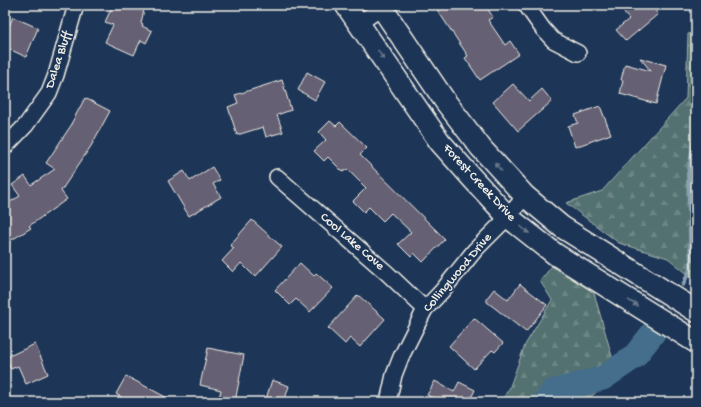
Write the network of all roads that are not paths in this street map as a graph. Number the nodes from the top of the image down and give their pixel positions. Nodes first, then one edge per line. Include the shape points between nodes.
1 (76, 5) edge
2 (346, 5) edge
3 (526, 5) edge
4 (383, 6) edge
5 (359, 23) junction
6 (578, 53) dead end
7 (5, 147) edge
8 (277, 177) dead end
9 (525, 196) junction
10 (508, 217) junction
11 (425, 309) junction
12 (696, 311) edge
13 (696, 342) edge
14 (388, 402) edge

1 - 7 street, Dalea Bluff via 49,93 26,125
2 - 5 street, Forest Creek Drive
3 - 6 street via 554,40
4 - 5 street
9 -> 4 street, Forest Creek Drive via 481,148 445,101
5 -> 10 street, Forest Creek Drive via 440,142
8 - 11 street, Cool Lake Cove
9 - 10 street, Collingwood Drive
9 - 12 street, Forest Creek Drive via 562,227
10 - 11 street, Collingwood Drive via 475,250
10 -> 13 street, Forest Creek Drive via 555,254
11 - 14 street, Collingwood Drive via 401,356

